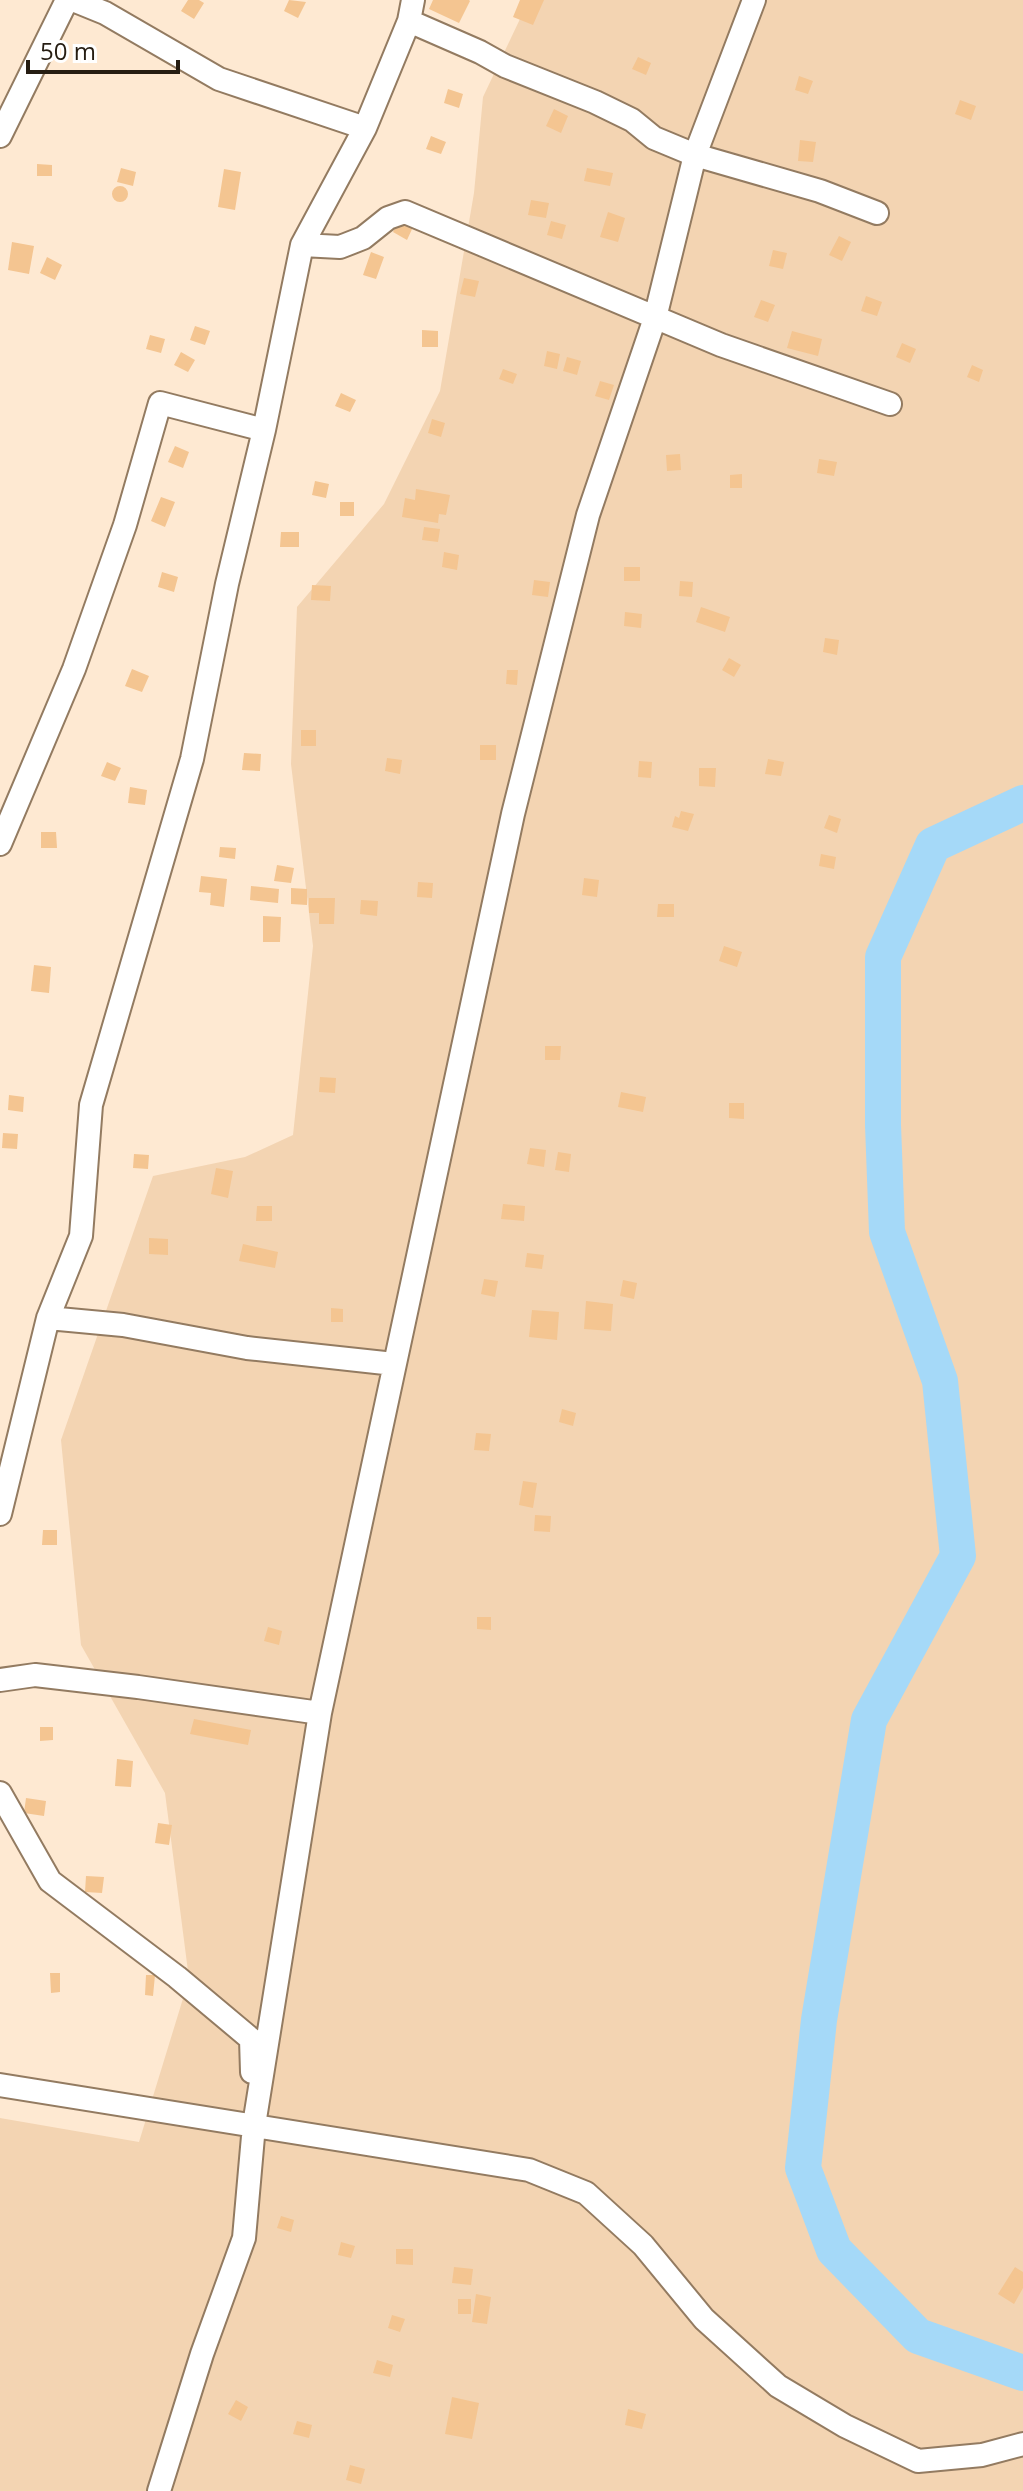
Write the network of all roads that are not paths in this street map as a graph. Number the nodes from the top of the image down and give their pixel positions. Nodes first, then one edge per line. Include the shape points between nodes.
1 (67, 0) edge
2 (73, 0) edge
3 (754, 0) edge
4 (411, 10) edge
5 (365, 128) junction
6 (0, 136) edge
7 (695, 155) junction
8 (877, 213) dead end
9 (302, 245) junction
10 (655, 318) junction
11 (890, 404) dead end
12 (264, 430) junction
13 (7, 806) edge
14 (0, 844) edge
15 (48, 1318) junction
16 (394, 1364) junction
17 (0, 1514) edge
18 (0, 1680) edge
19 (320, 1713) junction
20 (0, 1793) edge
21 (0, 2085) edge
22 (254, 2125) junction
23 (1023, 2444) edge
24 (159, 2491) edge

1 - 6 street
2 - 5 street via 219,79
3 - 7 street
4 - 5 street
4 - 7 street via 505,66 595,102 654,138
5 - 9 street
7 - 8 street
7 - 10 street
9 - 10 street via 340,247 405,212
9 - 12 street
10 - 11 street
10 - 16 street via 580,545 513,814
12 - 13 street via 160,403 125,525 74,669
12 - 15 street via 192,759 91,1105 81,1236
13 - 14 street
15 - 16 street
15 - 17 street
16 - 19 street
18 - 19 street via 35,1675
19 - 22 street
20 - 22 street via 50,1881 251,2039
21 - 22 street
22 - 23 street via 529,2170 586,2193 643,2245 704,2319 778,2386 845,2426 918,2461 982,2455
22 - 24 street via 244,2238

